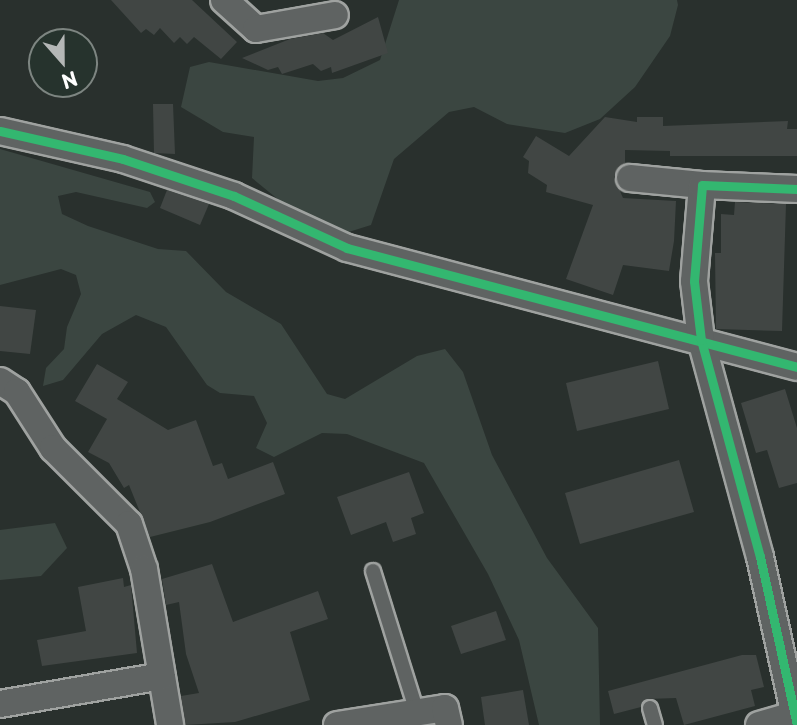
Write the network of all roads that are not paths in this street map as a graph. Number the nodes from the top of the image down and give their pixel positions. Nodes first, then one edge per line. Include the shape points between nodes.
1 (224, 0) edge
2 (335, 15) dead end
3 (0, 131) edge
4 (630, 178) dead end
5 (702, 185) junction
6 (797, 189) edge
7 (701, 340) junction
8 (797, 367) edge
9 (0, 381) edge
10 (373, 571) dead end
11 (162, 676) junction
12 (0, 704) edge
13 (650, 708) dead end
14 (417, 712) junction
15 (796, 720) edge
16 (170, 725) edge
17 (337, 725) edge
18 (449, 725) edge
19 (654, 725) edge
20 (759, 725) edge

1 - 2 street via 256,29
3 - 7 street via 123,159 234,196 347,248
4 - 5 street
5 - 6 street
5 - 7 street via 694,281
7 - 8 street
7 - 15 street via 760,557
9 - 11 street via 17,392 53,448 129,524 144,569
10 - 14 lane
11 - 12 street
11 - 16 street
13 - 19 lane
14 - 17 street
14 - 18 street via 445,708
15 - 20 street

